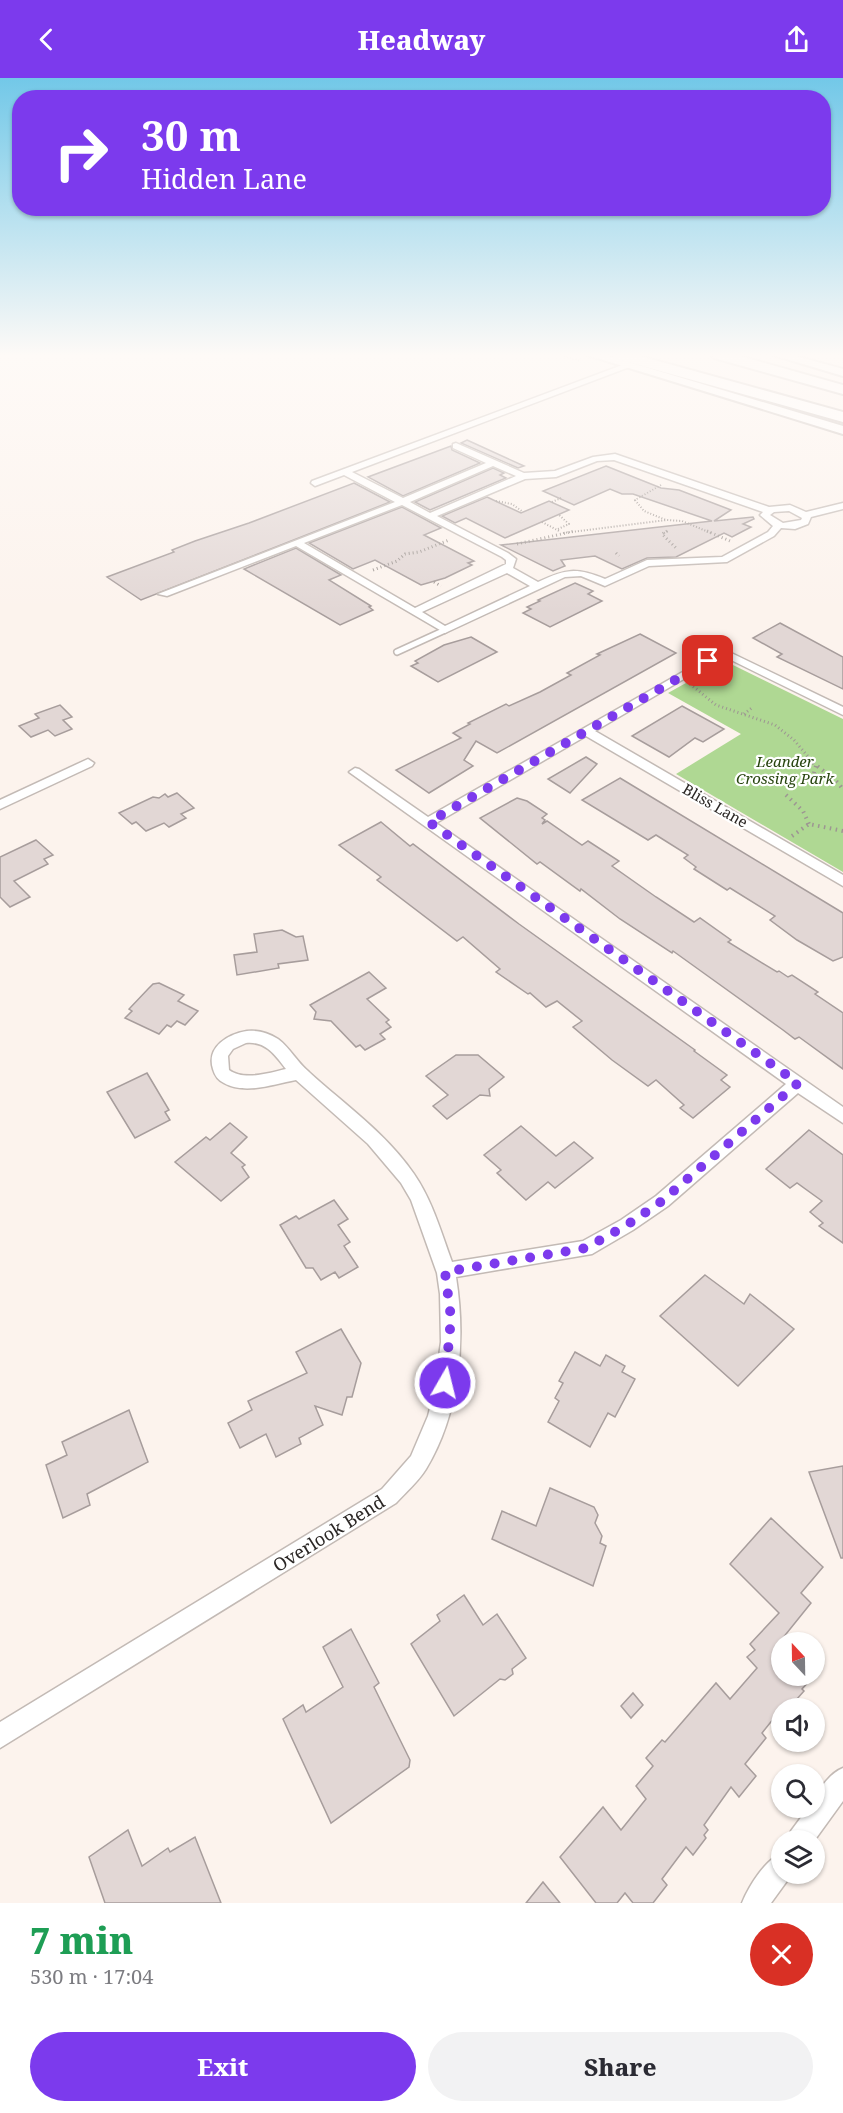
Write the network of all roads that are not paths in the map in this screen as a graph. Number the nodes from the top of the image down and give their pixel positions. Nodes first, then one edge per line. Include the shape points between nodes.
1 (425, 440) edge
2 (456, 446) dead end
3 (493, 463) junction
4 (345, 472) junction
5 (523, 476) junction
6 (315, 483) dead end
7 (402, 502) junction
8 (843, 506) edge
9 (768, 510) junction
10 (804, 514) junction
11 (430, 516) junction
12 (780, 525) junction
13 (296, 542) junction
14 (507, 569) junction
15 (538, 586) junction
16 (163, 594) dead end
17 (414, 612) junction
18 (445, 630) junction
19 (397, 652) dead end
20 (843, 711) edge
21 (588, 732) junction
22 (88, 763) dead end
23 (355, 772) dead end
24 (0, 805) edge
25 (429, 822) junction
26 (843, 881) edge
27 (298, 1072) dead end
28 (798, 1083) junction
29 (843, 1116) edge
30 (445, 1272) junction
31 (0, 1736) edge
32 (843, 1780) edge
33 (807, 1830) edge
34 (771, 1881) edge
35 (755, 1903) edge

1 - 4 street
2 - 3 street
3 - 5 street
3 - 7 street
4 - 6 street
4 - 7 street
5 - 9 street via 556,474 596,459 615,457
5 - 11 street
7 - 11 street
7 - 13 street
8 - 10 street
9 - 10 street via 784,508
9 - 12 street via 766,518
10 - 12 street via 807,520 802,524
11 - 14 street via 511,559
12 - 15 street via 724,560 647,563 605,583 582,573 563,574
13 - 16 street
13 - 17 street
14 - 15 street
14 - 17 street
15 - 18 street
17 - 18 street
18 - 19 lane
20 - 21 street via 723,652
21 - 25 street
21 - 26 street, Bliss Lane
22 - 24 street
23 - 25 street
25 - 28 street
27 - 30 street, Overlook Bend via 376,1140 417,1192
28 - 29 street
28 - 30 street via 662,1201 586,1248
30 - 31 street, Overlook Bend via 451,1318 448,1367 438,1415 421,1459 389,1496
32 - 33 street
34 - 35 street

